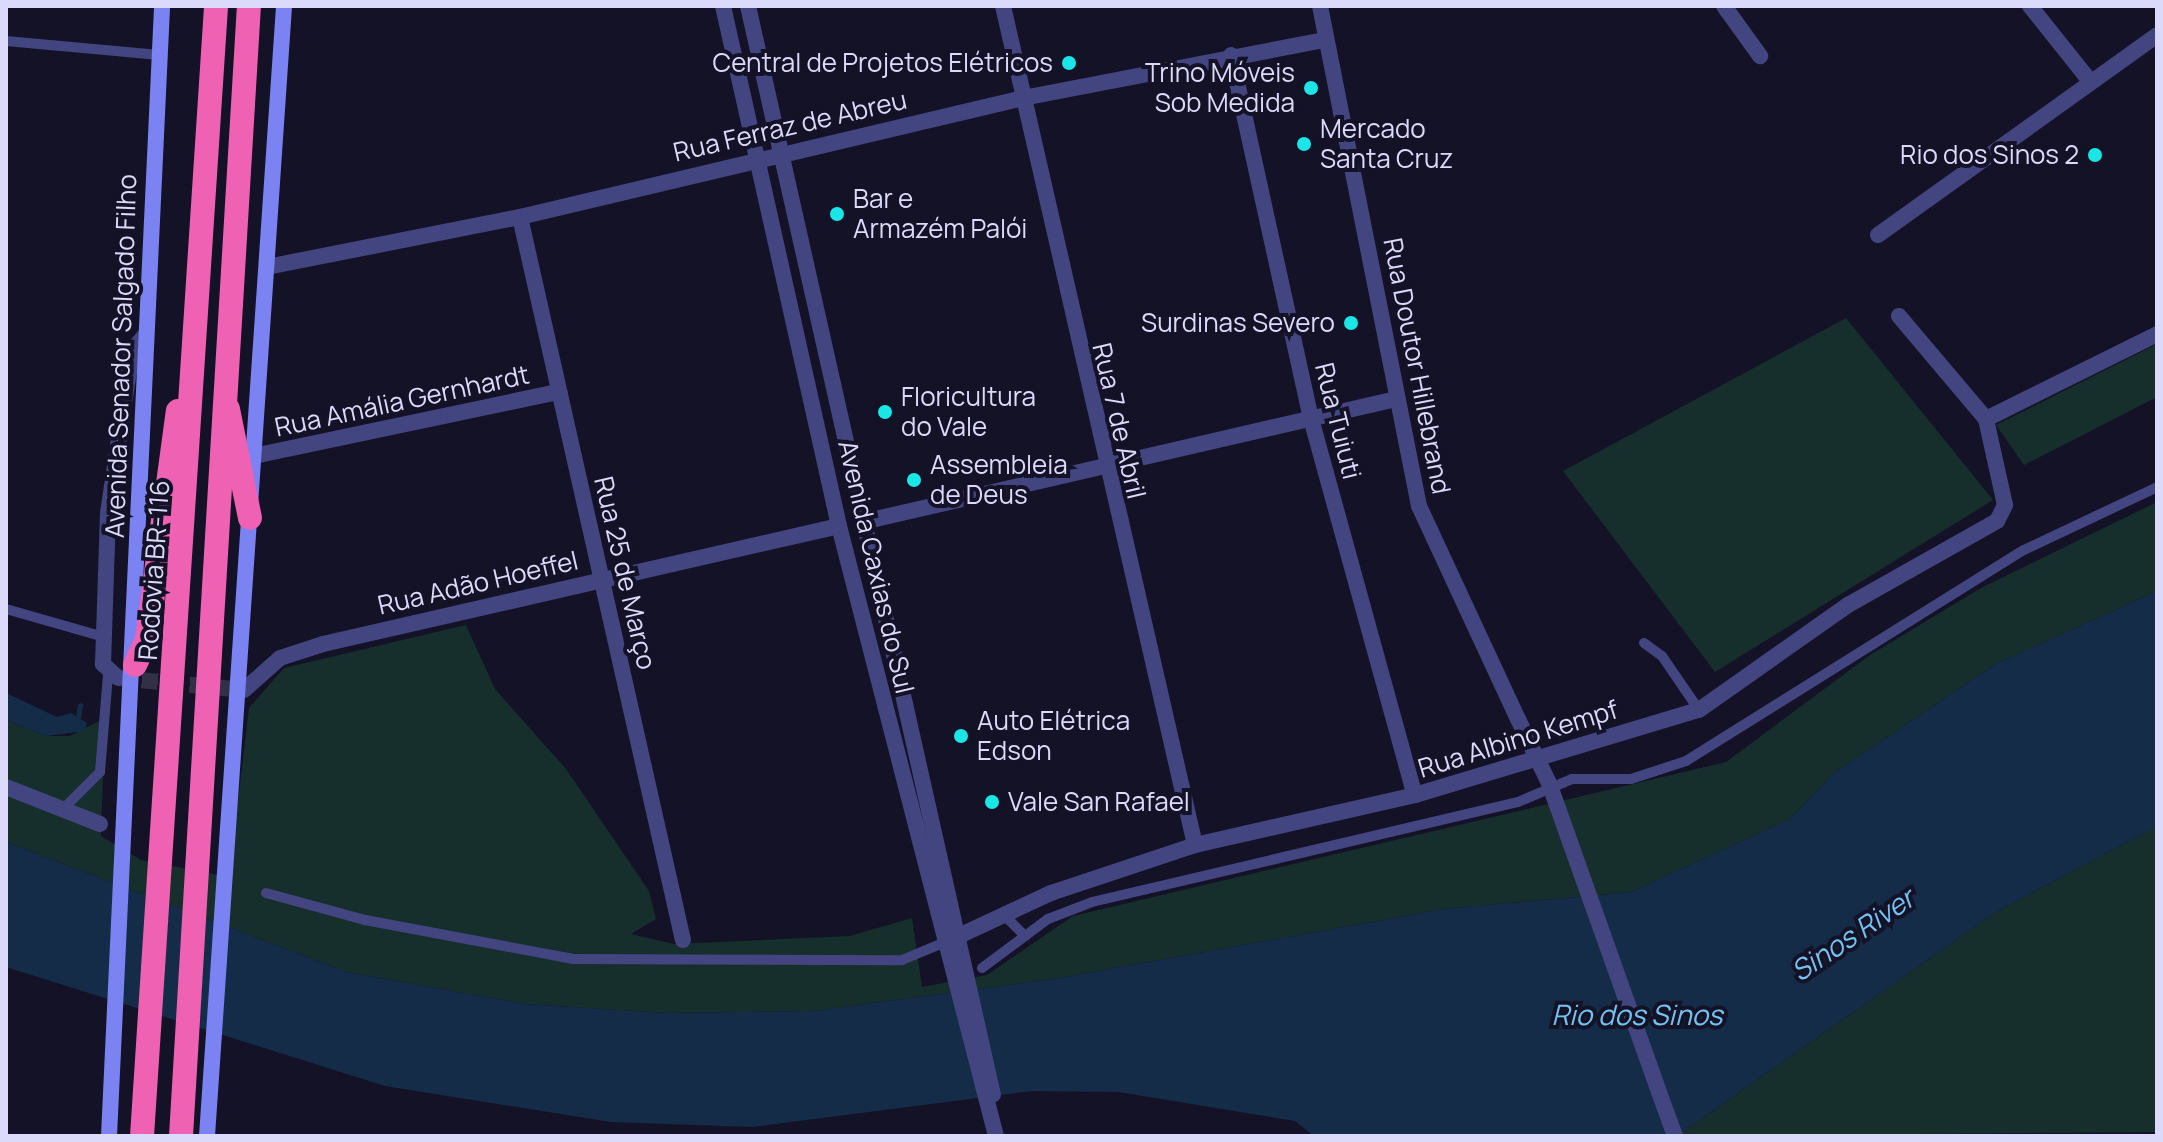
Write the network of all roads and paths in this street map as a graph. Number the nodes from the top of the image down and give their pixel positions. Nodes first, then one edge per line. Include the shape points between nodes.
1 (162, 6) edge
2 (216, 6) edge
3 (249, 6) edge
4 (284, 6) edge
5 (723, 6) edge
6 (748, 6) edge
7 (1003, 6) edge
8 (1320, 6) edge
9 (1724, 6) edge
10 (2030, 6) edge
11 (2157, 35) edge
12 (1325, 40) junction
13 (6, 41) edge
14 (159, 55) junction
15 (1231, 55) junction
16 (1760, 56) dead end
17 (2089, 80) junction
18 (1023, 98) junction
19 (781, 150) junction
20 (758, 156) junction
21 (520, 217) junction
22 (1878, 235) dead end
23 (267, 267) junction
24 (1899, 316) dead end
25 (2157, 334) edge
26 (144, 336) junction
27 (194, 372) junction
28 (221, 376) junction
29 (559, 392) junction
30 (1396, 399) junction
31 (1310, 415) junction
32 (1986, 419) junction
33 (254, 456) junction
34 (1103, 466) junction
35 (2157, 487) edge
36 (250, 518) junction
37 (867, 521) junction
38 (839, 526) junction
39 (602, 579) junction
40 (6, 609) edge
41 (104, 637) junction
42 (1644, 643) dead end
43 (120, 672) junction
44 (244, 690) dead end
45 (1699, 710) junction
46 (6, 787) edge
47 (1415, 795) junction
48 (64, 808) junction
49 (100, 824) dead end
50 (1195, 845) junction
51 (266, 893) dead end
52 (1004, 915) junction
53 (960, 936) junction
54 (1025, 936) junction
55 (683, 940) joint
56 (943, 943) junction
57 (682, 963) junction
58 (982, 968) dead end
59 (962, 983) junction
60 (109, 1136) edge
61 (142, 1136) edge
62 (181, 1136) edge
63 (207, 1136) edge
64 (997, 1136) edge
65 (1675, 1136) edge

1 - 14 main road, Avenida Senador Salgado Filho
2 - 27 highway, Rodovia BR-116
3 - 28 highway
4 - 23 main road
5 - 20 street, Avenida Caxias do Sul
6 - 19 street, Avenida Caxias do Sul
7 - 18 street, Rua 7 de Abril
8 - 12 street, Rua Doutor Hillebrand
9 - 16 street
10 - 17 street
11 - 17 street
12 - 15 street, Rua Ferraz de Abreu
12 - 30 street, Rua Doutor Hillebrand
13 - 14 lane
14 - 26 main road, Avenida Senador Salgado Filho
15 - 18 street, Rua Ferraz de Abreu
15 - 31 street, Rua Tuiuti
17 - 22 street
18 - 19 street, Rua Ferraz de Abreu
18 - 34 street, Rua 7 de Abril
19 - 20 street, Rua Ferraz de Abreu
19 - 37 street, Avenida Caxias do Sul
20 - 21 street, Rua Ferraz de Abreu
20 - 38 street, Avenida Caxias do Sul
21 - 23 street, Rua Ferraz de Abreu
21 - 29 street, Rua 25 de Março
23 - 33 main road
24 - 32 street
25 - 32 street
26 - 41 street via 132,351 108,513
26 - 43 main road, Avenida Senador Salgado Filho
27 - 43 highway via 179,402 147,639
27 - 61 highway, Rodovia BR-116
28 - 36 highway
28 - 62 highway
29 - 33 street, Rua Amália Gernhardt
29 - 39 street, Rua 25 de Março
30 - 31 street
30 - 65 street, Rua Doutor Hillebrand, bridge via 1419,506 1549,783
31 - 34 street
31 - 47 street, Rua Tuiuti
32 - 45 street, Rua Albino Kempf via 2005,505 1997,521 1848,605
33 - 36 main road
34 - 37 street
34 - 50 street, Rua 7 de Abril
35 - 54 lane via 2024,550 1686,761 1631,779 1572,779 1518,802 1092,902
36 - 63 main road
37 - 53 street, Avenida Caxias do Sul
38 - 39 street, Rua Adão Hoeffel
38 - 56 street, Avenida Caxias do Sul
39 - 44 street, Rua Adão Hoeffel via 323,644 271,664
39 - 55 street, Rua 25 de Março
40 - 41 lane
41 - 43 street
42 - 45 lane via 1662,656
43 - 48 lane via 100,772
43 - 60 main road, Avenida Senador Salgado Filho via 133,708
45 - 47 street, Rua Albino Kempf
46 - 48 street
47 - 50 street, Rua Albino Kempf
48 - 49 street
50 - 52 street, Rua Albino Kempf
51 - 57 lane via 488,946
52 - 53 street, Rua Albino Kempf
52 - 54 lane
53 - 56 street, Rua Albino Kempf
53 - 59 street, Avenida Caxias do Sul
54 - 58 lane
55 - 57 lane
56 - 57 lane via 902,960
56 - 59 street, Avenida Caxias do Sul
59 - 64 street, Avenida Caxias do Sul

